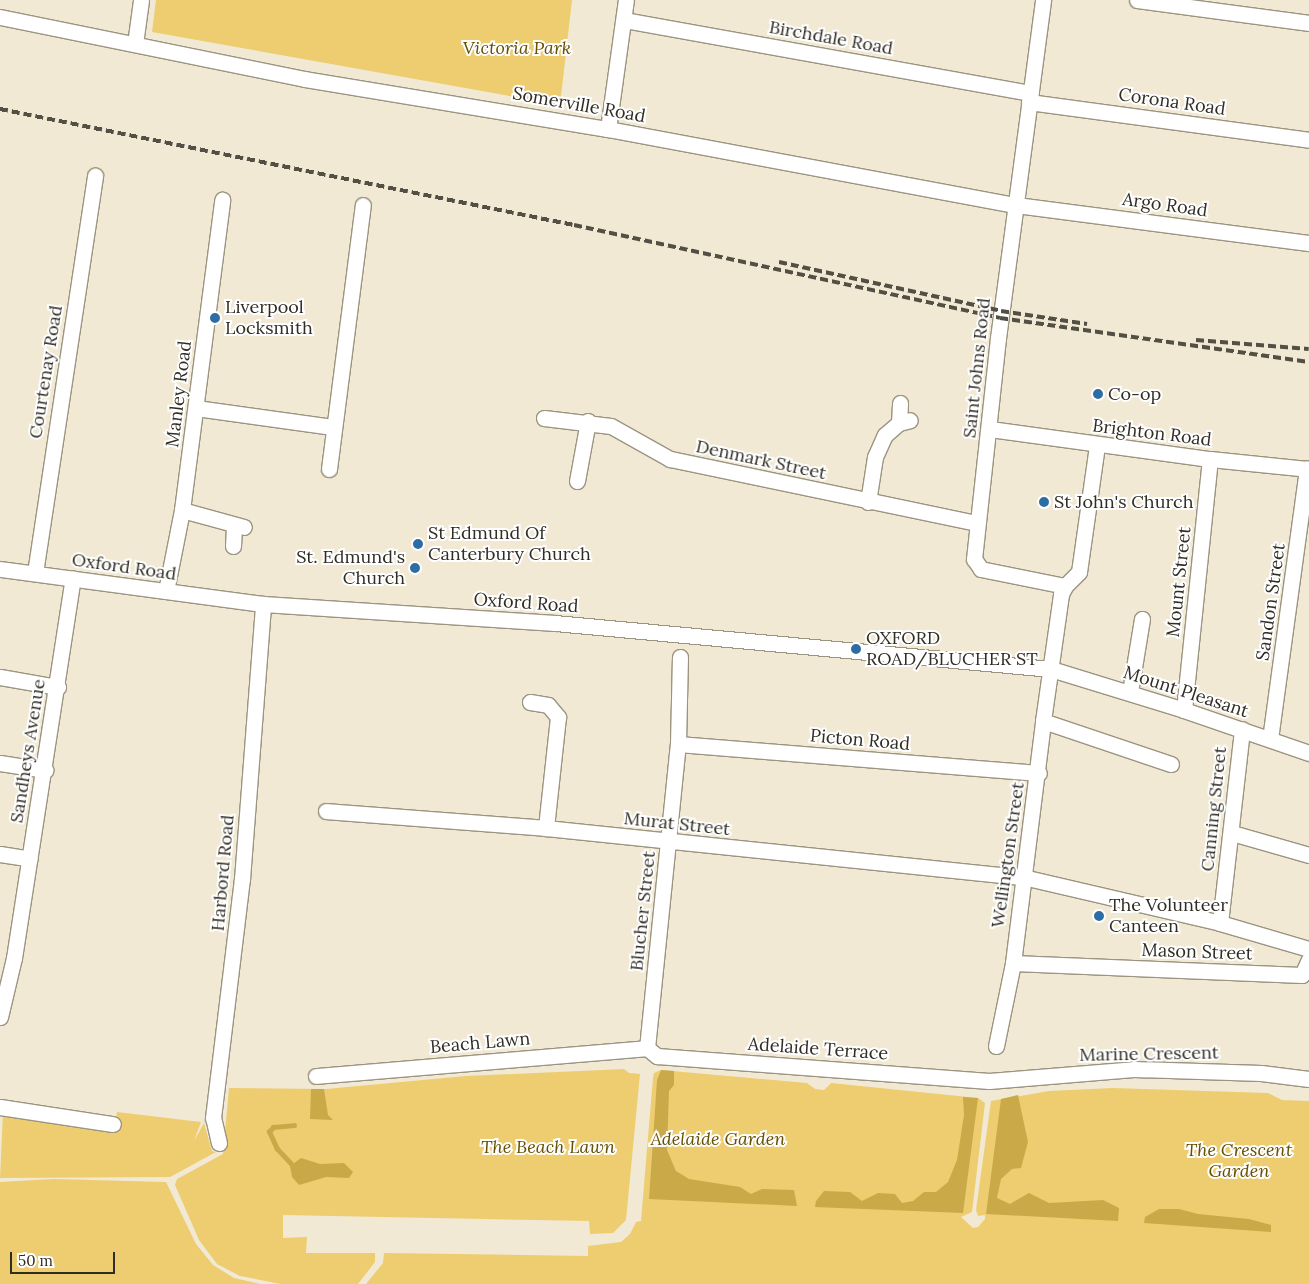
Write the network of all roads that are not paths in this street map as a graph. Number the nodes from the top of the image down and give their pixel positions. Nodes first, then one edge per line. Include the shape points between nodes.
1 (142, 0) edge
2 (626, 0) edge
3 (1043, 0) edge
4 (1137, 0) edge
5 (0, 17) edge
6 (624, 20) junction
7 (1309, 23) edge
8 (135, 44) junction
9 (1030, 98) junction
10 (608, 129) junction
11 (1309, 140) edge
12 (95, 176) dead end
13 (222, 200) dead end
14 (1016, 204) junction
15 (363, 205) dead end
16 (1309, 243) edge
17 (900, 403) dead end
18 (196, 408) junction
19 (544, 418) dead end
20 (588, 422) junction
21 (333, 427) junction
22 (990, 429) junction
23 (1097, 445) junction
24 (1210, 459) junction
25 (329, 469) dead end
26 (1308, 469) edge
27 (577, 481) dead end
28 (868, 502) junction
29 (182, 510) junction
30 (977, 523) junction
31 (233, 546) dead end
32 (0, 570) edge
33 (35, 573) junction
34 (73, 579) junction
35 (1065, 586) junction
36 (166, 591) junction
37 (263, 604) junction
38 (1142, 619) dead end
39 (680, 657) dead end
40 (1051, 669) junction
41 (0, 678) edge
42 (58, 687) junction
43 (1130, 692) junction
44 (530, 702) dead end
45 (1184, 710) junction
46 (1043, 722) junction
47 (1242, 729) junction
48 (1270, 739) junction
49 (678, 744) junction
50 (1309, 753) edge
51 (0, 763) edge
52 (1171, 764) dead end
53 (44, 770) junction
54 (1038, 773) junction
55 (326, 811) dead end
56 (546, 828) junction
57 (1232, 833) junction
58 (669, 843) junction
59 (0, 854) edge
60 (1309, 855) edge
61 (30, 859) junction
62 (1022, 877) junction
63 (1220, 923) junction
64 (1309, 949) edge
65 (7, 957) edge
66 (1309, 959) edge
67 (1013, 963) junction
68 (2, 1008) edge
69 (996, 1046) dead end
70 (647, 1048) junction
71 (316, 1076) dead end
72 (1309, 1079) edge
73 (989, 1081) joint
74 (0, 1107) edge
75 (114, 1124) dead end
76 (219, 1143) dead end

1 - 8 street
2 - 6 street
3 - 9 street, Saint Johns Road
4 - 7 street
5 - 8 street, Somerville Road
6 - 9 street, Birchdale Road
6 - 10 street
8 - 10 street, Somerville Road via 305,79
9 - 11 street, Corona Road
9 - 14 street, Saint Johns Road
10 - 14 street, Somerville Road
12 - 33 street, Courtenay Road
13 - 18 street, Manley Road
14 - 16 street, Argo Road
14 - 22 street, Saint Johns Road
15 - 21 street
17 - 28 street via 904,421 885,434 875,457
18 - 21 street
18 - 29 street, Manley Road
19 - 20 street, Denmark Street
20 - 27 street
20 - 28 street, Denmark Street via 611,426 670,459
21 - 25 street
22 - 23 street, Brighton Road
22 - 30 street, Saint Johns Road
23 - 24 street, Brighton Road
23 - 35 street via 1079,572
24 - 26 street, Brighton Road
24 - 45 street, Mount Street
26 - 48 street, Sandon Street
28 - 30 street, Denmark Street
29 - 31 street via 239,526
29 - 36 street, Manley Road
30 - 35 street, Saint Johns Road via 974,559 981,569
32 - 33 street, Oxford Road
33 - 34 street, Oxford Road
34 - 36 street, Oxford Road
34 - 42 street, Sandheys Avenue
35 - 40 street via 1061,594
36 - 37 street, Oxford Road
37 - 40 street, Oxford Road via 555,623
37 - 76 street, Harbord Road via 242,879 213,1118
38 - 43 street
39 - 49 street, Blucher Street
40 - 43 street, Mount Pleasant
40 - 46 street, Wellington Street
41 - 42 street
42 - 53 street, Sandheys Avenue
43 - 45 street, Mount Pleasant
44 - 56 street via 548,705 558,716 545,767
45 - 47 street, Mount Pleasant
46 - 52 street
46 - 54 street, Wellington Street
47 - 48 street, Mount Pleasant
47 - 57 street, Canning Street
48 - 50 street, Mount Pleasant
49 - 54 street, Picton Road
49 - 58 street, Blucher Street
51 - 53 street
53 - 61 street, Sandheys Avenue
54 - 62 street, Wellington Street
55 - 56 street, Murat Street
56 - 58 street, Murat Street
57 - 60 street
57 - 63 street, Canning Street
58 - 62 street, Murat Street
58 - 70 street, Blucher Street
59 - 61 street
61 - 65 street, Sandheys Avenue
62 - 63 street, Murat Street
62 - 67 street, Wellington Street
63 - 64 street, Murat Street
65 - 68 street, Sandheys Avenue
66 - 67 street, Mason Street via 1302,975
67 - 69 street, Wellington Street
70 - 71 street, Beach Lawn
70 - 73 street, Adelaide Terrace via 657,1056
72 - 73 street, Marine Crescent via 1261,1073 1134,1069
74 - 75 street

